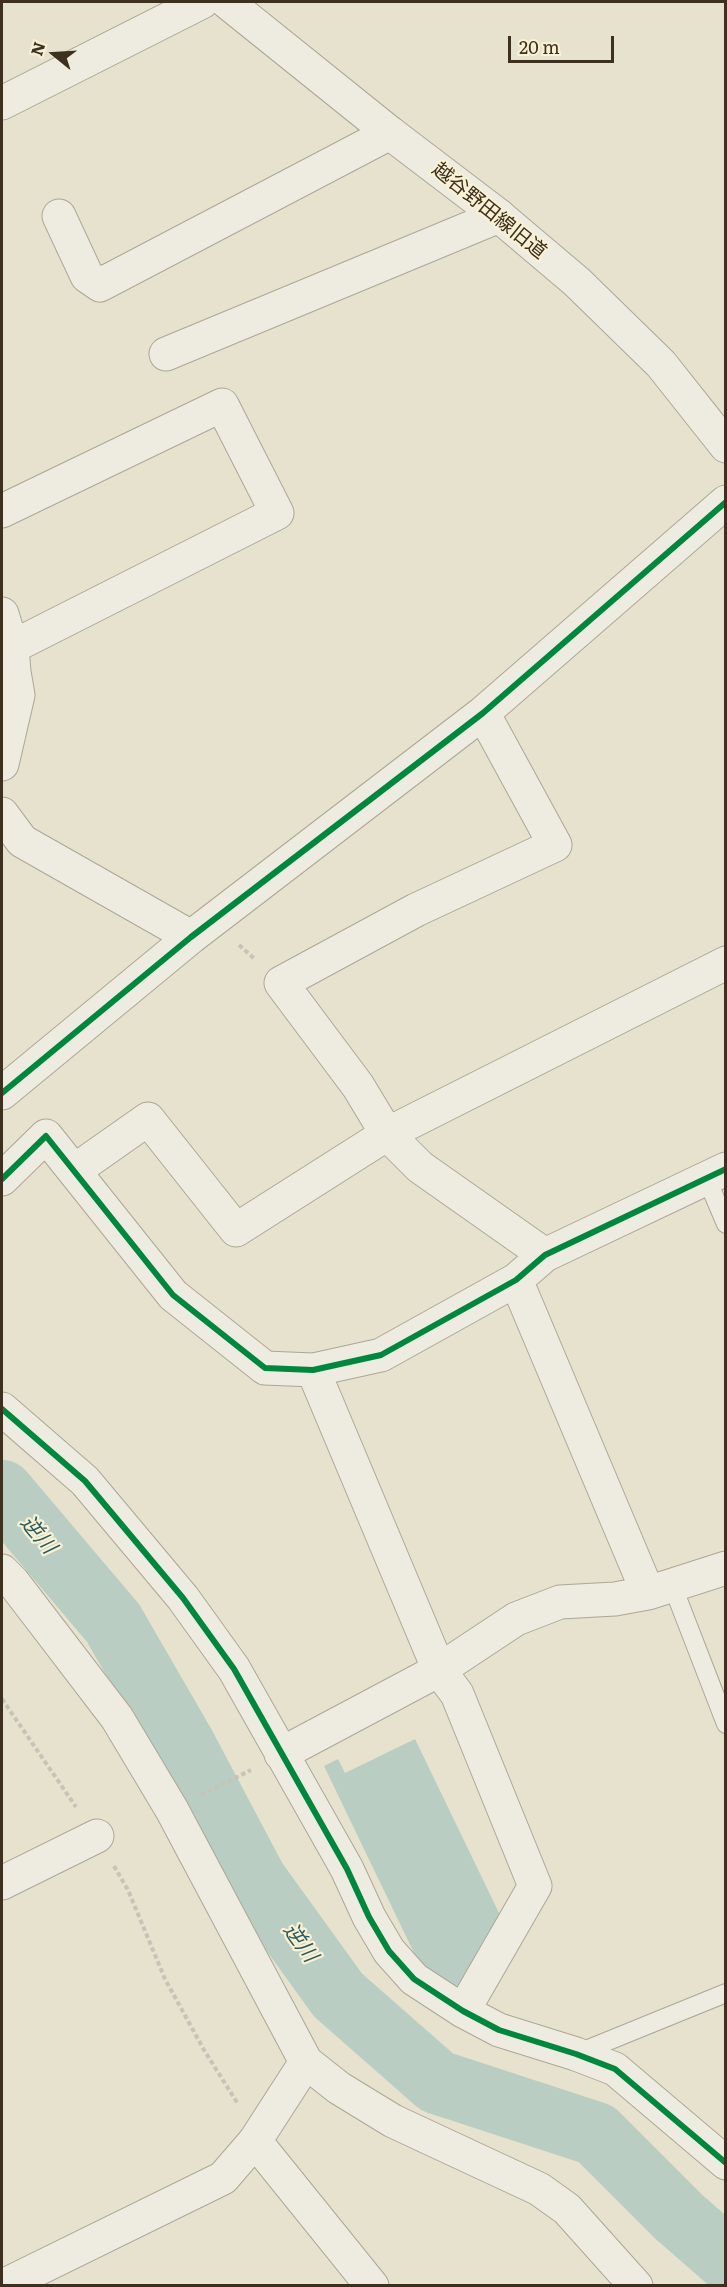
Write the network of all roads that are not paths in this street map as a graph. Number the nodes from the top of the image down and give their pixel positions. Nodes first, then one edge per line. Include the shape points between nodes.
1 (202, 2) edge
2 (227, 2) edge
3 (2, 103) edge
4 (390, 133) junction
5 (59, 216) dead end
6 (499, 216) junction
7 (166, 354) dead end
8 (726, 446) edge
9 (726, 502) edge
10 (2, 511) edge
11 (2, 614) edge
12 (9, 664) edge
13 (483, 713) junction
14 (2, 764) edge
15 (2, 814) edge
16 (191, 937) junction
17 (726, 963) edge
18 (2, 1093) edge
19 (387, 1134) junction
20 (74, 1171) junction
21 (716, 1173) edge
22 (2, 1179) edge
23 (726, 1224) edge
24 (546, 1255) junction
25 (516, 1280) junction
26 (313, 1370) junction
27 (2, 1409) edge
28 (726, 1568) edge
29 (2, 1571) edge
30 (660, 1590) junction
31 (439, 1670) junction
32 (726, 1724) edge
33 (270, 1760) junction
34 (97, 1836) road end
35 (2, 1883) edge
36 (726, 1993) edge
37 (464, 2011) junction
38 (576, 2054) junction
39 (306, 2062) junction
40 (255, 2141) junction
41 (726, 2163) edge
42 (626, 2281) edge
43 (3, 2286) edge
44 (372, 2286) edge

1 - 3 street
2 - 4 street, 越谷野田線旧道
4 - 5 street via 100,285 87,276
4 - 6 street, 越谷野田線旧道
6 - 7 street
6 - 8 street, 越谷野田線旧道 via 577,282 661,364
9 - 13 street
10 - 12 street via 222,405 277,513
11 - 12 street
12 - 14 street via 18,695
13 - 16 street
13 - 19 street via 555,845 416,910 281,983 358,1086
15 - 16 street via 22,841
16 - 18 street
17 - 19 street
19 - 20 street via 236,1230 148,1119
19 - 24 street via 420,1167
20 - 22 street via 46,1136
20 - 26 street via 173,1295 265,1368
21 - 23 lane
21 - 24 street
24 - 25 street
25 - 26 street via 381,1355
25 - 30 street
26 - 31 street
27 - 33 street via 85,1481 183,1598 234,1670
28 - 30 street
29 - 39 street via 117,1718 172,1810
30 - 31 street via 615,1599 560,1602 516,1619
30 - 32 lane
31 - 33 street
31 - 37 street via 457,1694 534,1886
33 - 37 street via 347,1869 389,1952 414,1979
34 - 35 street
36 - 38 lane
37 - 38 street via 499,2030
38 - 41 street via 615,2069
39 - 40 street
39 - 42 street via 393,2121 539,2189 567,2210
40 - 43 street via 223,2178
40 - 44 street

